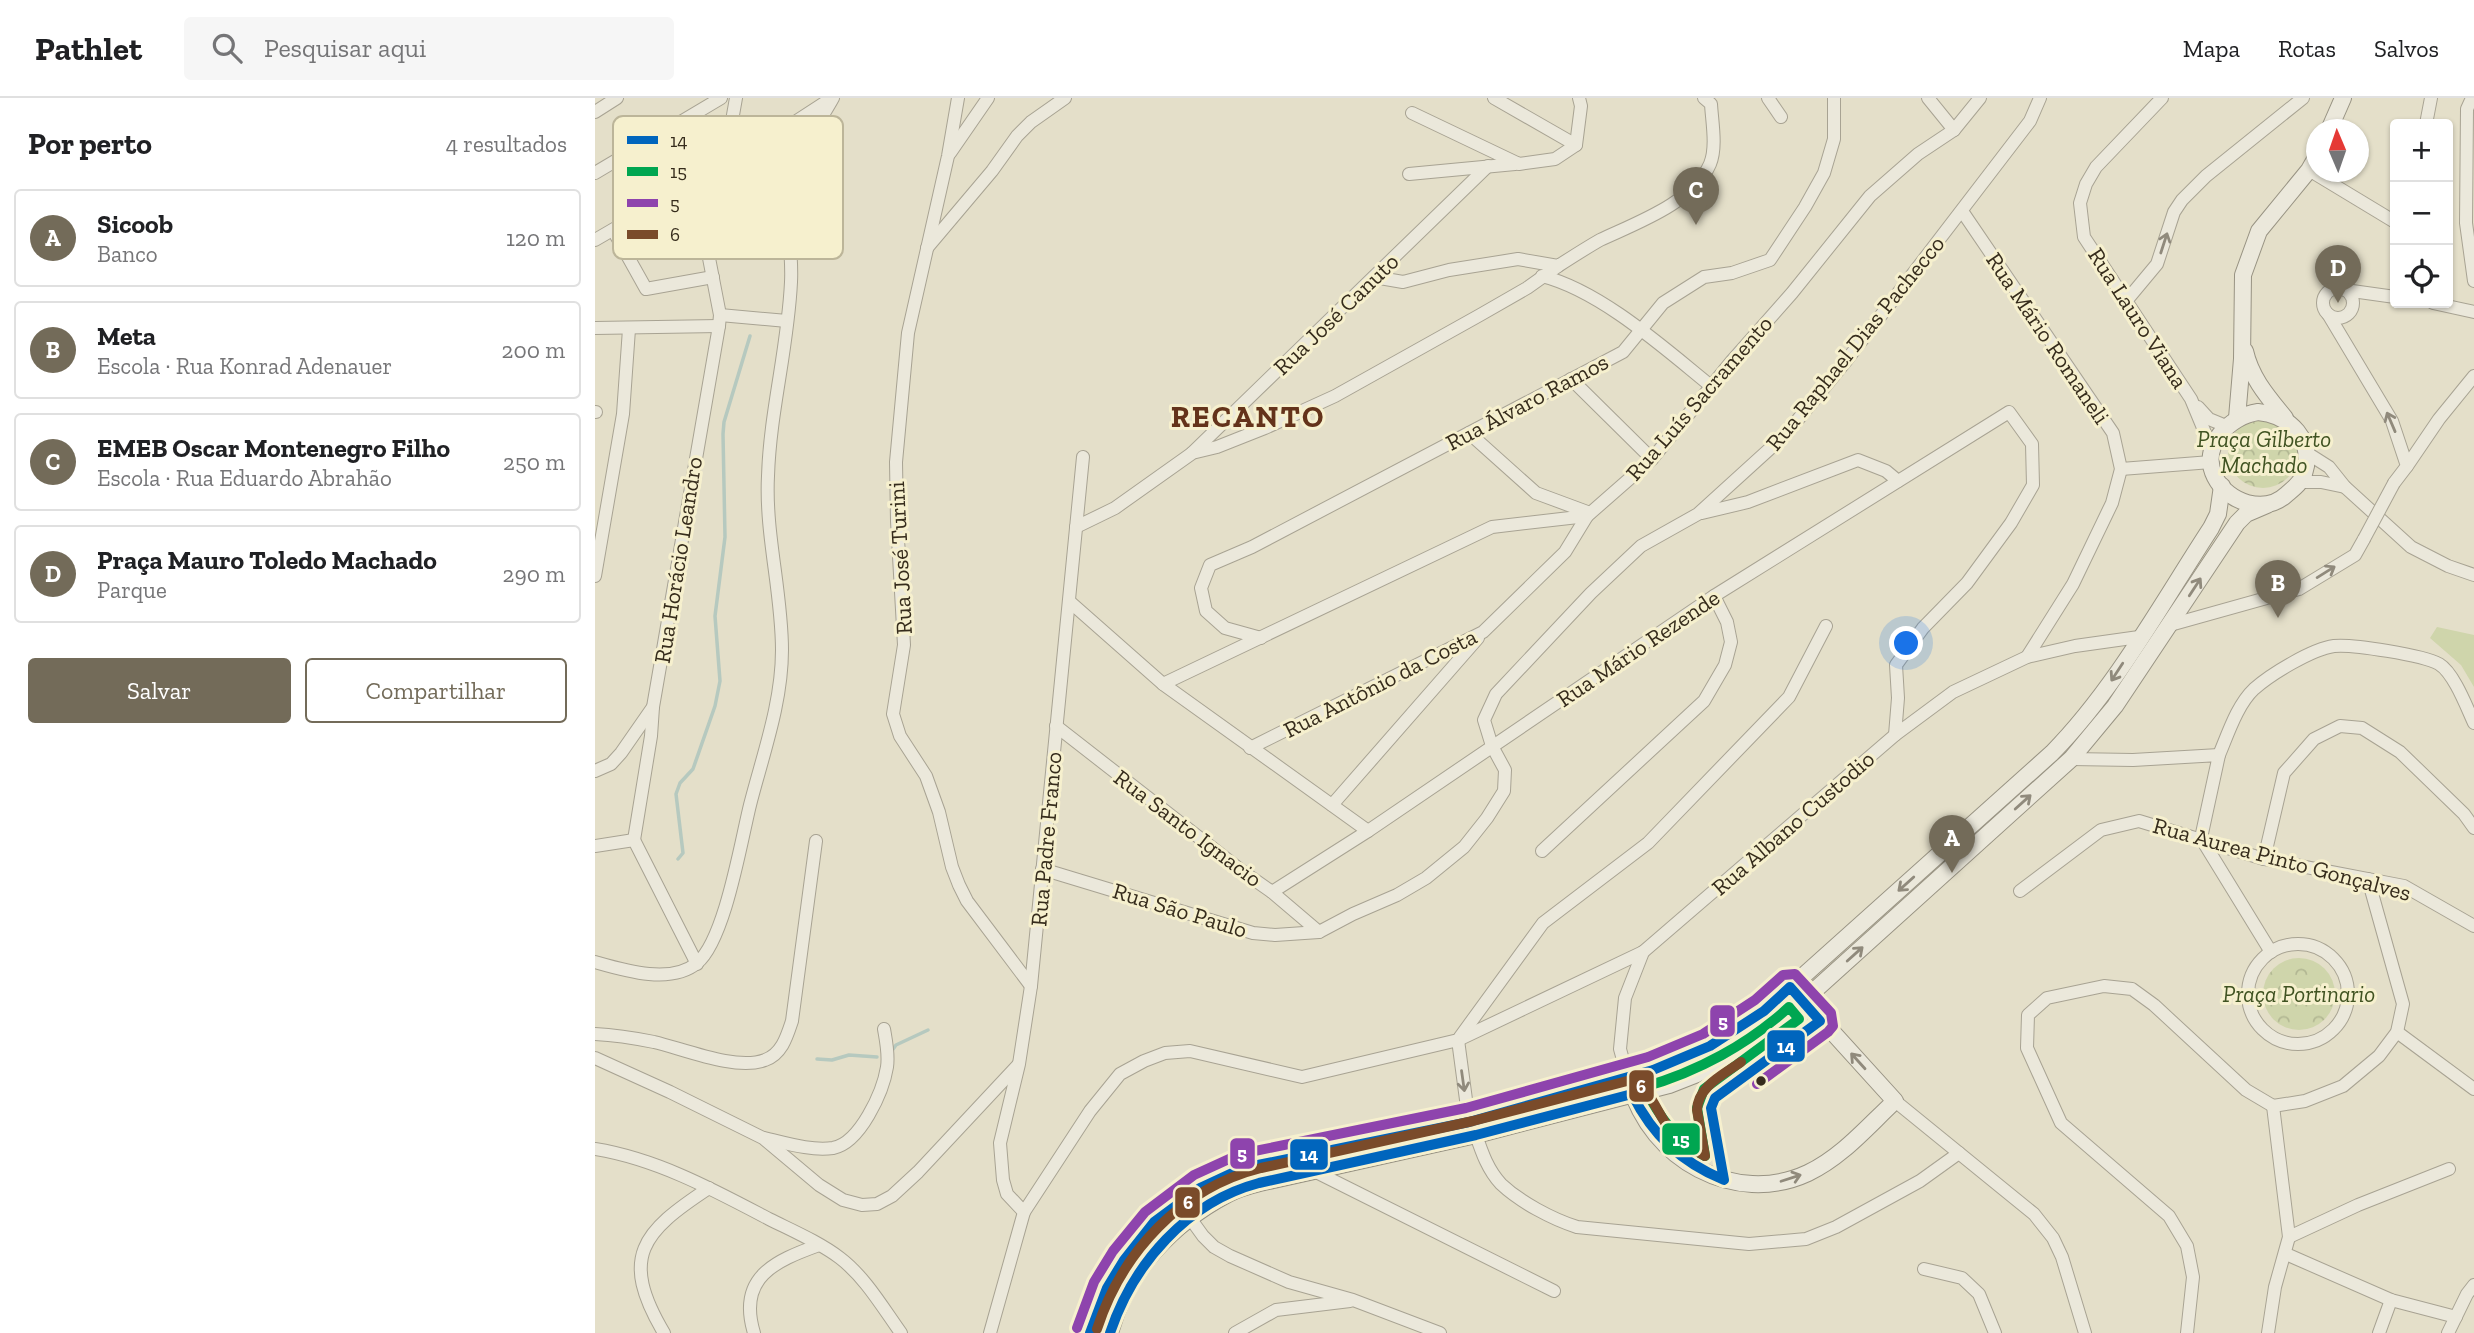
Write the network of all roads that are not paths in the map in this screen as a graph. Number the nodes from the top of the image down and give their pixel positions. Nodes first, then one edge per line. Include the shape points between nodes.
1 (617, 98) edge
2 (722, 98) edge
3 (736, 98) edge
4 (832, 98) edge
5 (958, 98) edge
6 (988, 98) edge
7 (1065, 98) edge
8 (1495, 98) edge
9 (1579, 98) edge
10 (1704, 98) edge
11 (1768, 98) edge
12 (1834, 98) edge
13 (1928, 98) edge
14 (1980, 98) edge
15 (2040, 98) edge
16 (2162, 98) edge
17 (2303, 98) edge
18 (2343, 98) edge
19 (2431, 98) edge
20 (2472, 98) edge
21 (595, 112) edge
22 (1412, 113) dead end
23 (692, 116) edge
24 (733, 116) edge
25 (804, 116) edge
26 (822, 116) edge
27 (1781, 117) dead end
28 (2334, 119) edge
29 (2427, 119) edge
30 (1954, 130) junction
31 (1576, 145) junction
32 (948, 156) junction
33 (613, 162) edge
34 (1519, 164) junction
35 (1488, 166) junction
36 (2306, 172) edge
37 (595, 173) edge
38 (1409, 174) dead end
39 (2339, 182) edge
40 (1962, 211) junction
41 (2390, 218) edge
42 (613, 230) edge
43 (595, 240) edge
44 (925, 251) junction
45 (629, 259) edge
46 (710, 259) edge
47 (791, 259) edge
48 (1558, 266) junction
49 (2473, 275) edge
50 (1374, 276) junction
51 (1542, 276) junction
52 (713, 277) junction
53 (2345, 290) junction
54 (2390, 296) edge
55 (2127, 300) junction
56 (2453, 307) edge
57 (2474, 312) edge
58 (2327, 314) junction
59 (720, 320) junction
60 (787, 321) junction
61 (595, 328) edge
62 (629, 329) junction
63 (1640, 329) junction
64 (2243, 338) junction
65 (2474, 376) edge
66 (1571, 379) junction
67 (1711, 386) junction
68 (2191, 400) junction
69 (2287, 420) junction
70 (2231, 422) junction
71 (1469, 433) junction
72 (2307, 453) junction
73 (1191, 454) junction
74 (1083, 457) dead end
75 (2212, 457) junction
76 (1652, 459) junction
77 (2407, 466) junction
78 (2121, 469) junction
79 (1898, 481) junction
80 (2299, 482) junction
81 (2222, 486) junction
82 (2345, 487) junction
83 (2267, 505) junction
84 (1698, 514) junction
85 (1589, 515) junction
86 (1076, 527) junction
87 (2474, 575) edge
88 (595, 576) edge
89 (1714, 596) junction
90 (1070, 602) junction
91 (2170, 625) junction
92 (1826, 626) dead end
93 (1483, 632) junction
94 (1261, 638) junction
95 (2140, 638) junction
96 (2027, 657) junction
97 (1163, 684) junction
98 (653, 706) junction
99 (2474, 723) edge
100 (1056, 726) junction
101 (1895, 735) junction
102 (1492, 746) junction
103 (1250, 748) junction
104 (2219, 755) junction
105 (2071, 759) junction
106 (595, 771) edge
107 (1332, 805) junction
108 (2474, 828) edge
109 (1368, 831) junction
110 (2201, 838) junction
111 (634, 840) junction
112 (816, 841) dead end
113 (595, 846) edge
114 (1542, 851) dead end
115 (2265, 859) junction
116 (1042, 869) junction
117 (2368, 879) junction
118 (2020, 891) dead end
119 (1272, 892) junction
120 (2474, 926) edge
121 (1319, 932) junction
122 (1643, 951) junction
123 (2271, 952) junction
124 (595, 962) edge
125 (697, 964) junction
126 (1031, 986) junction
127 (1790, 987) junction
128 (1804, 1000) junction
129 (884, 1029) dead end
130 (2397, 1032) junction
131 (595, 1034) edge
132 (1458, 1040) junction
133 (595, 1058) edge
134 (1019, 1064) junction
135 (1630, 1086) junction
136 (2474, 1089) edge
137 (1895, 1101) junction
138 (2273, 1105) junction
139 (1473, 1129) junction
140 (763, 1138) junction
141 (595, 1149) edge
142 (1959, 1153) junction
143 (2449, 1169) dead end
144 (1314, 1171) junction
145 (709, 1188) junction
146 (1024, 1212) junction
147 (1191, 1218) junction
148 (2289, 1237) junction
149 (819, 1245) junction
150 (2286, 1254) junction
151 (1924, 1269) dead end
152 (2474, 1285) edge
153 (1553, 1291) dead end
154 (1353, 1300) junction
155 (2391, 1300) junction
156 (2456, 1317) junction
157 (664, 1333) edge
158 (754, 1333) edge
159 (901, 1333) edge
160 (990, 1333) edge
161 (1090, 1333) edge
162 (1110, 1333) edge
163 (1235, 1333) edge
164 (1440, 1333) edge
165 (1995, 1333) edge
166 (2085, 1333) edge
167 (2187, 1333) edge
168 (2267, 1333) edge
169 (2379, 1333) edge
170 (2448, 1333) edge

1 - 21 street
2 - 23 street
3 - 24 street
4 - 25 street
4 - 26 street
5 - 32 street, Rua José Turini
6 - 32 street
7 - 44 street via 1017,136
8 - 31 street
9 - 31 street
10 - 48 street via 1711,104 1711,163 1690,192
11 - 27 street
12 - 63 street, Rua Álvaro Ramos via 1834,139 1823,173 1770,260 1704,277 1663,303
13 - 30 street
14 - 30 street, Rua Luís Sacramento
15 - 40 street, Rua Raphael Dias Pachecco via 2030,121
16 - 55 street, Rua Lauro Viana via 2096,167 2080,203 2084,237
55 -> 17 street via 2157,264 2182,200
18 - 28 main road
19 - 29 street
20 - 49 street via 2467,109 2466,210
22 - 34 street
30 - 67 street, Rua Luís Sacramento via 1870,196
31 - 34 street via 1555,159
32 - 44 street, Rua José Turini
33 - 37 street
34 - 35 street
35 - 38 street
35 - 50 street, Rua José Canuto
36 - 64 main road via 2259,231 2251,251 2243,275
39 - 41 street
40 - 78 street, Rua Mário Romaneli via 2113,433
40 - 84 street, Rua Raphael Dias Pachecco via 1786,434
42 - 43 street
44 - 126 street, Rua José Turini via 908,333 896,462 905,645 893,714 900,736 926,776 952,867 967,901
45 - 52 street via 646,289
46 - 52 street
47 - 60 street
48 - 50 street via 1518,259 1403,282
48 - 51 street
50 - 73 street, Rua José Canuto
51 - 63 street via 1565,282
51 - 73 street via 1335,396 1265,428
52 - 59 street
53 - 54 street
53 - 58 street via 2325,295
53 - 58 street via 2352,299 2349,313 2339,318
55 - 68 street, Rua Lauro Viana
56 - 57 street
77 -> 58 street via 2392,421
59 - 60 street
59 - 62 street
59 - 98 street, Rua Horácio Leandro
60 - 125 street via 767,478 781,637 780,681 736,871 715,935
61 - 62 street
62 - 88 street via 623,414
63 - 66 street, Rua Álvaro Ramos via 1623,352
63 - 67 street
64 - 69 main road via 2257,383
64 - 70 main road
65 - 77 street
66 - 71 street, Rua Álvaro Ramos
66 - 76 street
67 - 76 street, Rua Luís Sacramento
68 - 70 street, Rua Lauro Viana via 2209,419
68 - 75 street, Rua Lauro Viana
69 - 70 main road via 2258,412
69 - 72 main road via 2299,432
70 - 75 main road via 2218,437
71 - 85 street via 1536,494
71 - 94 street, Rua Álvaro Ramos via 1210,565 1201,588 1206,611 1226,628
72 - 80 main road
72 - 82 street via 2329,467
73 - 86 street, Rua José Canuto via 1115,508
74 - 86 street, Rua Padre Franco
75 - 78 street
75 - 81 main road
76 - 85 street, Rua Luís Sacramento
91 -> 77 street, bridge via 2299,589 2355,555
78 - 96 street, Rua Mário Romaneli via 2112,503 2073,584
79 - 84 street via 1858,460 1748,502
79 - 89 street, Rua Mário Rezende
79 - 101 street, Rua Mário Rezende via 2009,412 2032,444 2033,485 2011,523 1967,583 1923,628 1896,665
80 - 82 street
80 - 83 main road via 2280,501
81 - 83 main road via 2249,504
81 - 95 main road via 2211,528
82 - 87 street via 2411,547
91 -> 83 main road via 2237,523
84 - 102 street, Rua Raphael Dias Pachecco via 1641,546 1511,677 1496,694 1485,720
85 - 93 street, Rua Antônio da Costa via 1565,552
85 - 94 street via 1492,527
86 - 90 street, Rua Padre Franco
89 - 102 street, Rua Mário Rezende
89 - 114 street via 1731,642 1725,665 1704,701
90 - 97 street
90 - 100 street, Rua Padre Franco
91 - 105 main road via 2115,706
92 - 132 street via 1789,697 1648,843 1543,923
93 - 103 street, Rua Antônio da Costa
93 - 107 street
94 - 97 street
95 - 96 street, Rua Albano Custodio
95 -> 127 main road via 2100,699 2052,753
96 - 101 street, Rua Albano Custodio via 1953,692
97 - 103 street
98 - 106 street, Rua Horácio Leandro via 621,753
98 - 111 street
99 - 104 street via 2441,664 2407,654 2333,646 2284,667 2253,690
100 - 116 street, Rua Padre Franco
100 - 119 street, Rua Santo Ignacio
101 - 122 street, Rua Albano Custodio
102 - 109 street, Rua Mário Rezende
102 - 121 street, Rua Raphael Dias Pachecco via 1506,769 1504,791 1464,847 1426,878
103 - 107 street
104 - 105 street
104 - 110 street
128 -> 105 main road
107 - 109 street
108 - 115 street via 2400,752 2362,728 2340,726 2314,739 2284,773
109 - 119 street, Rua Mário Rezende
110 - 115 street, Rua Aurea Pinto Gonçalves
110 - 118 street, Rua Aurea Pinto Gonçalves via 2139,821 2101,830
110 - 123 street
111 - 113 street
111 - 125 street
112 - 131 street via 793,1021 778,1052 765,1060 725,1061 648,1041
115 - 117 street, Rua Aurea Pinto Gonçalves
116 - 121 street, Rua São Paulo via 1253,933
116 - 126 street, Rua Padre Franco
117 - 120 street, Rua Aurea Pinto Gonçalves via 2404,886
117 - 130 street via 2403,1004
119 - 121 street, Rua Santo Ignacio
122 - 132 street, Rua Albano Custodio
122 - 135 street via 1625,998 1619,1049
123 - 123 street via 2251,977 2248,993 2258,1024 2285,1043 2318,1040 2332,1031 2348,1003 2348,986 2338,964 2319,948 2303,944
124 - 125 street via 645,974 674,972
126 - 134 street, Rua Padre Franco
127 - 128 main road
127 - 135 main road via 1710,1046
128 - 135 main road via 1780,1025 1722,1061 1669,1085
137 -> 128 main road
129 - 140 street via 885,1078 855,1137 834,1148
130 - 136 street
130 - 138 street via 2379,1056 2343,1086 2305,1101
132 -> 139 street
132 - 146 street, Rua Albano Custodio via 1302,1077 1190,1051 1144,1061 1120,1074 1103,1094
133 - 140 street
134 - 140 street via 918,1172 877,1204 843,1200
134 - 146 street, Rua Padre Franco via 1000,1143 1007,1194
135 -> 137 main road via 1642,1117 1674,1153 1724,1181 1756,1184 1781,1182 1835,1157
135 - 139 main road
137 - 142 street
138 - 148 street
138 - 167 street via 2246,1090 2132,989 2105,986 2047,998 2028,1016 2027,1048 2061,1123 2169,1216 2187,1246 2193,1277
139 - 142 street via 1483,1158 1502,1185 1556,1220 1577,1227 1749,1244 1805,1240 1821,1234 1920,1181
139 - 144 main road
139 - 161 main road via 1243,1168 1200,1188 1154,1222 1124,1260 1107,1288
141 - 145 street via 659,1166
142 - 166 street via 2034,1214 2053,1238
143 - 148 street
144 - 147 main road via 1230,1192
144 - 153 street
145 - 149 street
145 - 157 street via 660,1225 641,1259 643,1294
146 - 160 street, Rua Albano Custodio
147 - 154 street via 1202,1236 1230,1256 1289,1282
147 - 162 main road via 1147,1259 1125,1293
148 - 150 street
149 - 158 street via 780,1259 759,1278 750,1311
149 - 159 street via 855,1271
150 - 155 street
150 - 168 street
151 - 165 street via 1962,1278 1979,1294
152 - 156 street
154 - 163 street via 1276,1310
154 - 164 street
155 - 156 street
155 - 169 street
156 - 170 street

